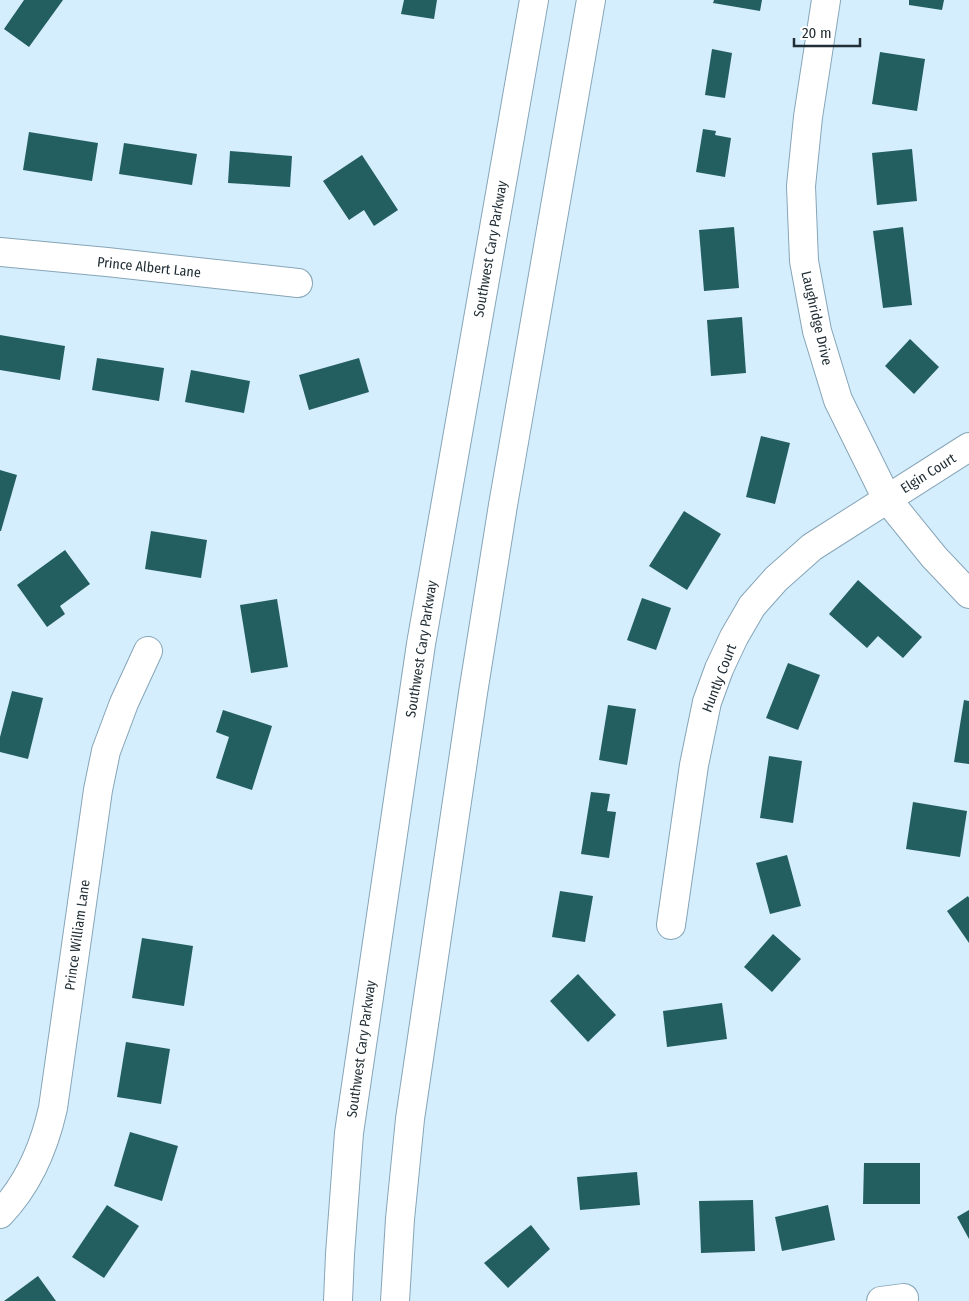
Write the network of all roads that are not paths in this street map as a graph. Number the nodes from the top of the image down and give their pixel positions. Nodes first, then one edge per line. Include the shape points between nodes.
1 (534, 0) edge
2 (592, 0) edge
3 (826, 0) edge
4 (0, 252) edge
5 (298, 283) dead end
6 (969, 447) edge
7 (887, 499) junction
8 (969, 594) edge
9 (148, 651) dead end
10 (671, 925) dead end
11 (0, 1214) edge
12 (338, 1301) edge
13 (395, 1301) edge

1 - 12 main road, Southwest Cary Parkway via 420,654 349,1133
2 - 13 main road via 503,505 469,722 410,1119
3 - 7 main road, Laughridge Drive via 801,186 804,261 817,331 838,400
4 - 5 main road, Prince Albert Lane
6 - 7 main road, Elgin Court
7 - 8 main road, Laughridge Drive
7 - 10 main road, Huntly Court via 812,547 776,579 752,606 734,637 707,702 694,766
9 - 11 main road, Prince William Lane via 106,751 48,1128 24,1185

